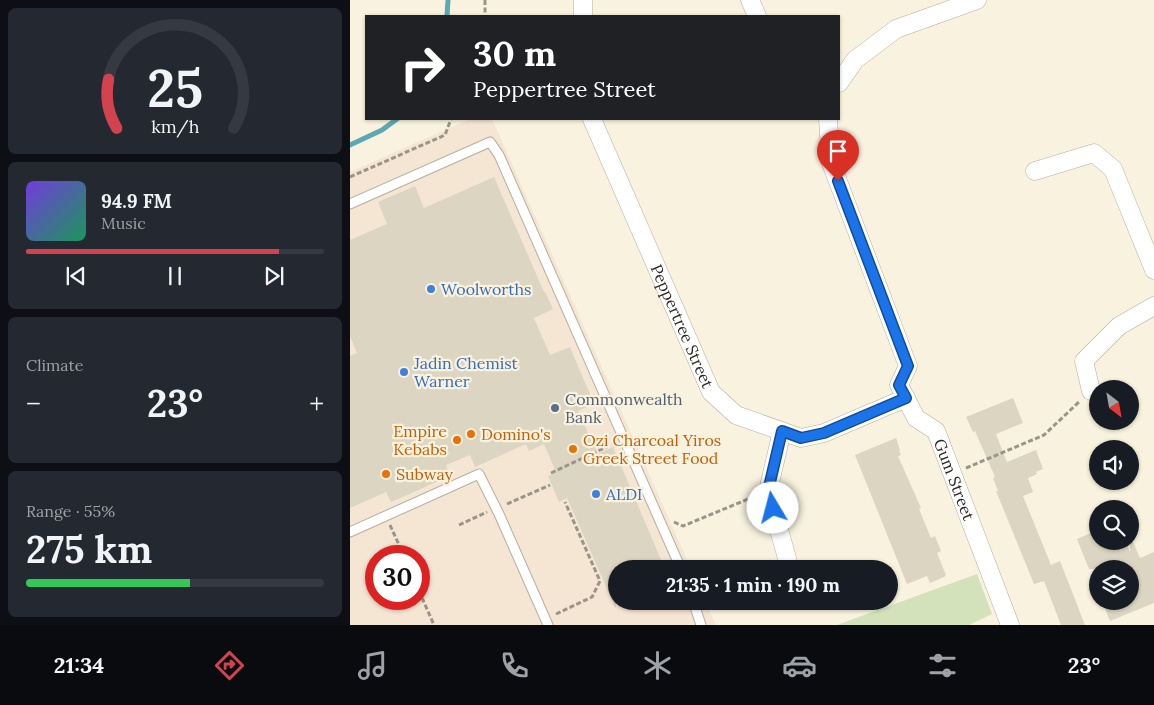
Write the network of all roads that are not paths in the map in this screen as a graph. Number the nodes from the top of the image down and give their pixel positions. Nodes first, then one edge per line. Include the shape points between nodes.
1 (583, 0) edge
2 (750, 0) edge
3 (977, 0) edge
4 (583, 15) edge
5 (757, 15) edge
6 (840, 82) edge
7 (592, 120) edge
8 (828, 120) edge
9 (1035, 171) dead end
10 (350, 204) edge
11 (1154, 270) edge
12 (1154, 306) edge
13 (1089, 382) edge
14 (906, 398) junction
15 (782, 431) junction
16 (350, 532) edge
17 (787, 558) dead end
18 (677, 560) edge
19 (695, 610) edge
20 (700, 622) edge
21 (547, 624) edge
22 (1010, 625) edge

1 - 4 street
2 - 5 street
3 - 6 street via 896,29 855,60
7 - 15 street, Peppertree Street via 711,392 736,415
8 - 14 street, Gum Street via 831,163 908,366 899,385
9 - 11 street via 1094,153 1114,168
10 - 18 lane via 490,142
12 - 13 street via 1120,326 1084,361
14 - 15 street, Peppertree Street via 824,433 801,438
14 - 22 street, Gum Street via 916,418 936,431
15 - 17 street via 768,491
16 - 21 lane via 479,474
19 - 20 lane

